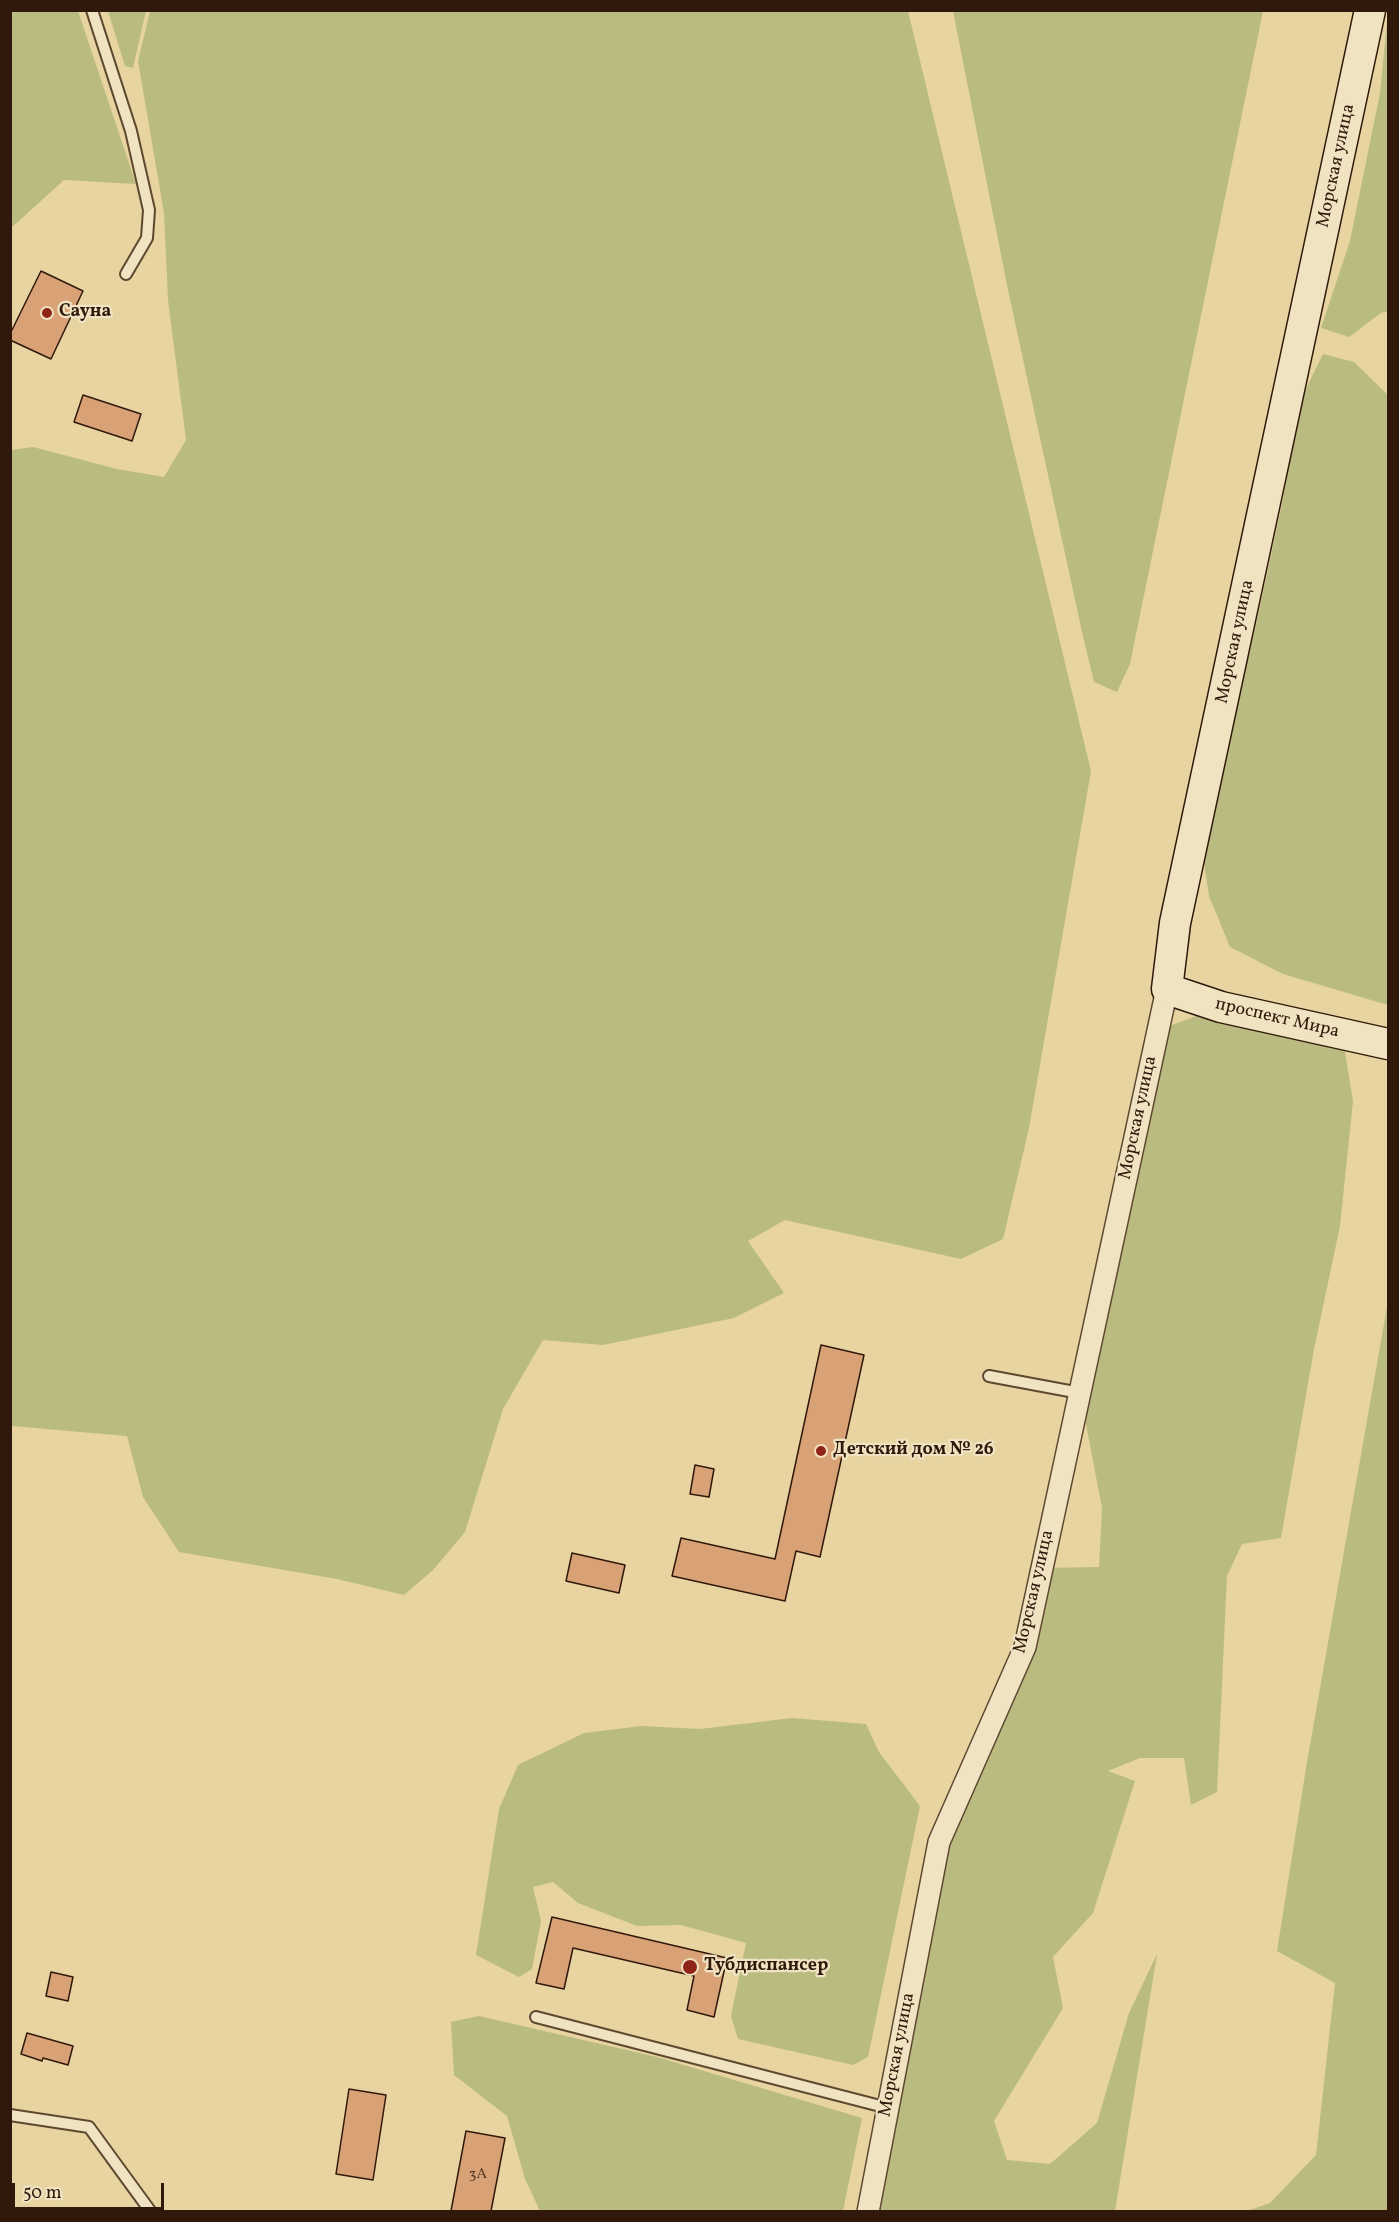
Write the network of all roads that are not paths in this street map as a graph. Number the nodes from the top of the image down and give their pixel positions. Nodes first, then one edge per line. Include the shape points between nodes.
1 (92, 10) edge
2 (1370, 10) edge
3 (126, 274) dead end
4 (1167, 988) junction
5 (1389, 1044) edge
6 (989, 1376) dead end
7 (1080, 1393) junction
8 (536, 2017) dead end
9 (888, 2108) junction
10 (10, 2115) edge
11 (151, 2211) edge
12 (868, 2211) edge

1 - 3 lane via 131,131 149,210 147,238
2 - 4 main road, Морская улица via 1175,923
4 - 5 main road, проспект Мира via 1221,1007
4 - 7 street, Морская улица
6 - 7 lane
7 - 9 street, Морская улица via 1025,1647 939,1842
8 - 9 lane
9 - 12 street, Морская улица
10 - 11 lane via 89,2127

